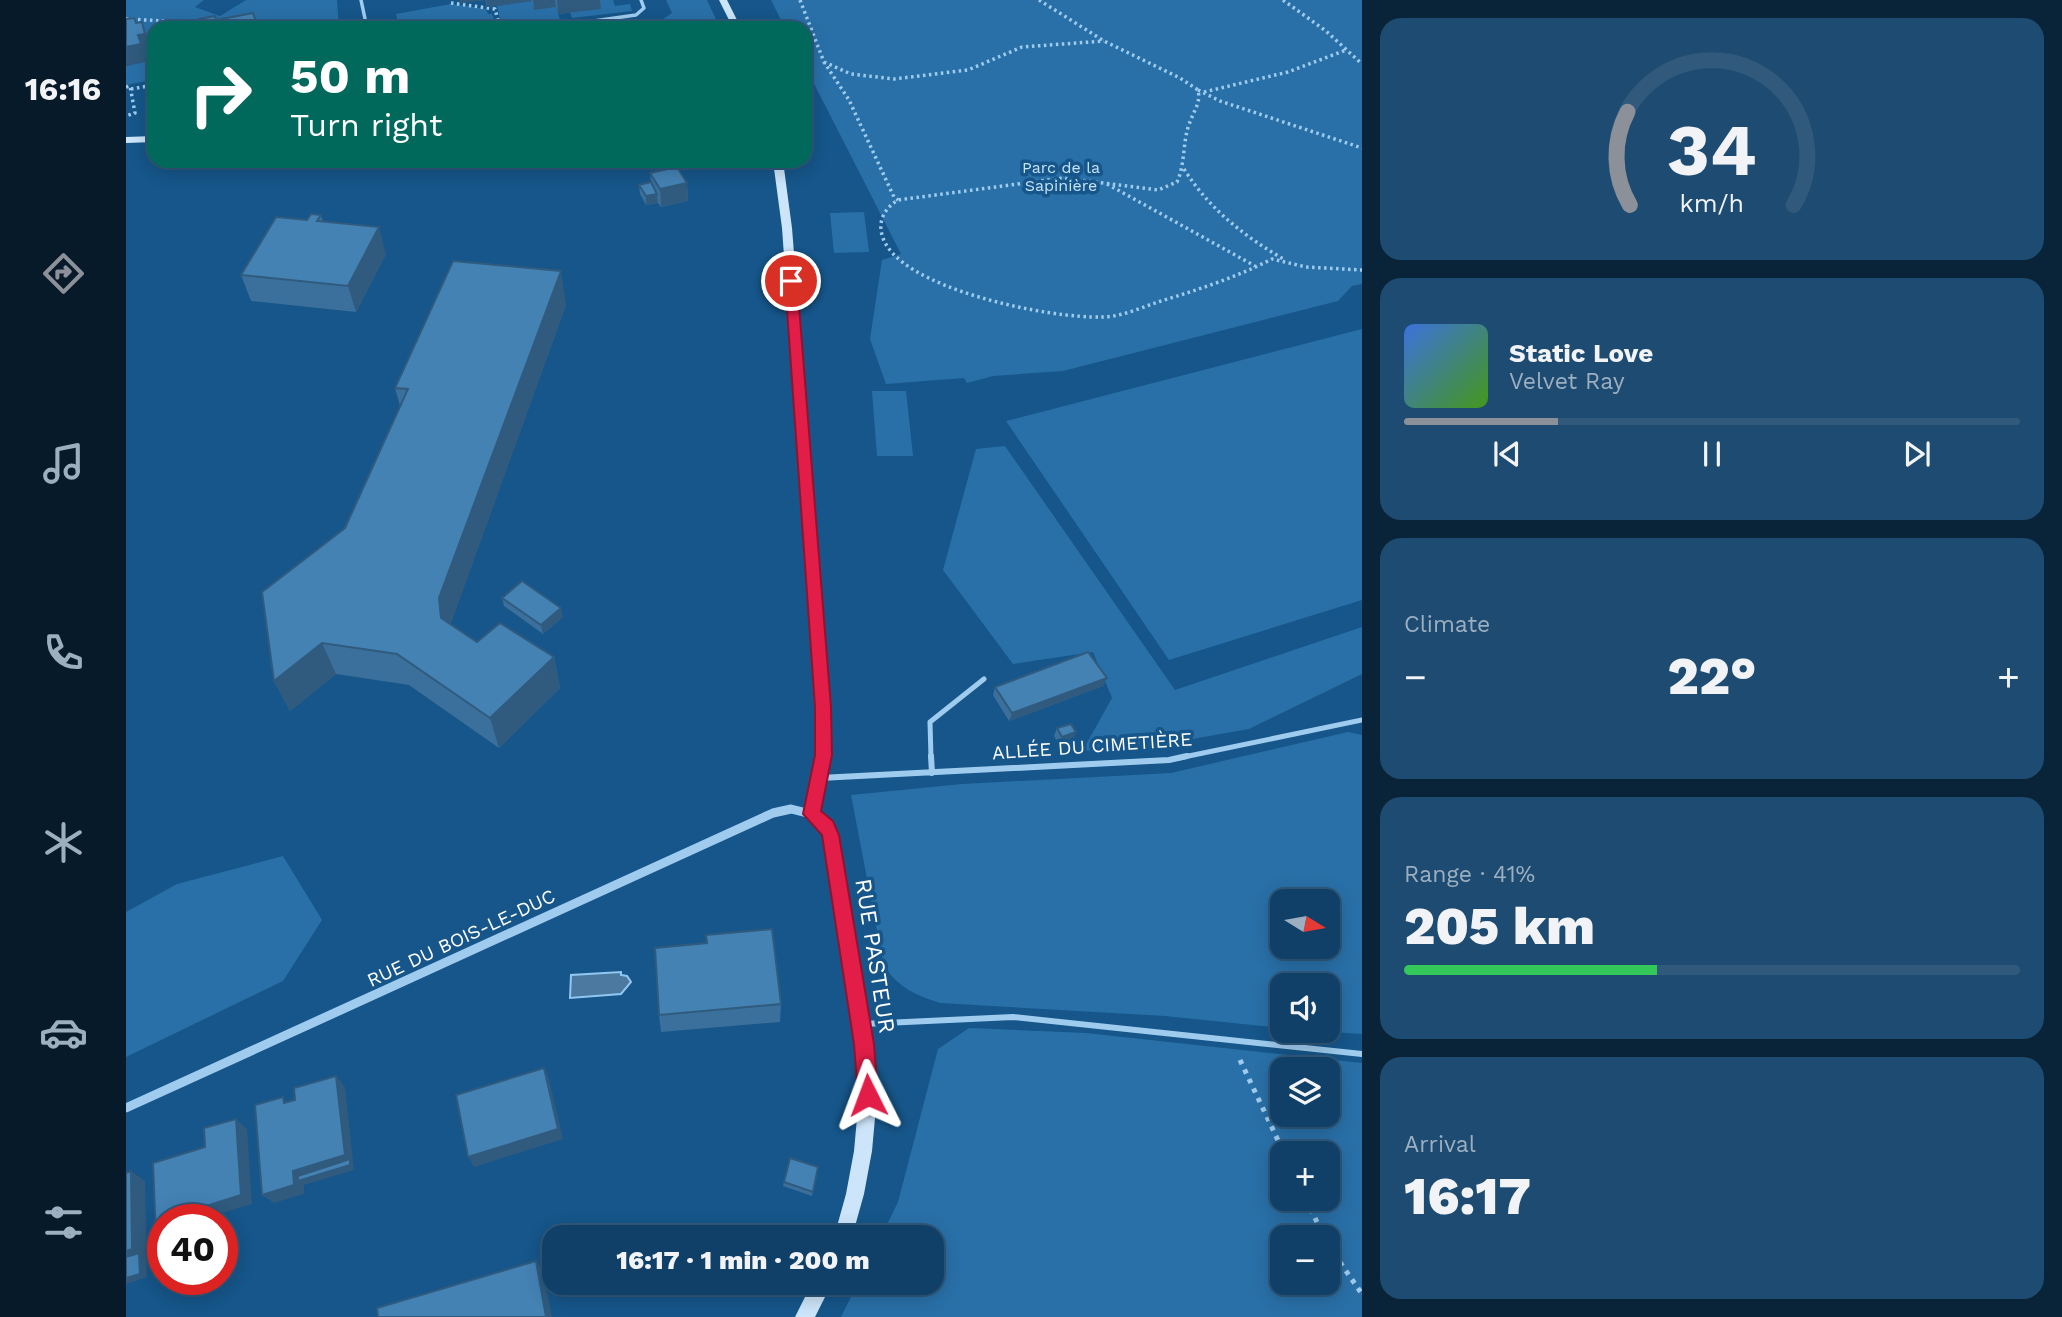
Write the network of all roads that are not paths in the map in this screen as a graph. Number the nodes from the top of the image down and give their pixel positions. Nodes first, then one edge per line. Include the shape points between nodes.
1 (361, 0) edge
2 (641, 0) edge
3 (723, 0) edge
4 (366, 21) edge
5 (594, 21) edge
6 (734, 21) edge
7 (147, 139) edge
8 (126, 140) edge
9 (779, 168) edge
10 (984, 679) dead end
11 (1362, 720) edge
12 (932, 773) junction
13 (820, 778) junction
14 (811, 814) junction
15 (861, 1024) junction
16 (1362, 1054) edge
17 (126, 1108) edge
18 (846, 1225) edge
19 (816, 1295) edge
20 (805, 1317) edge

1 - 4 lane
2 - 5 lane via 644,8 636,15
3 - 6 street
7 - 8 street
9 - 13 street via 823,707
10 - 12 lane via 930,722
11 - 12 lane, ALLÉE DU CIMETIÈRE via 1169,760
12 - 13 lane, ALLÉE DU CIMETIÈRE
13 - 14 street
14 - 15 street, RUE PASTEUR via 831,835
14 - 17 street, RUE DU BOIS-LE-DUC via 791,809 773,813
15 - 16 lane via 1013,1017
15 - 18 street, RUE PASTEUR via 868,1095 866,1134
19 - 20 street

